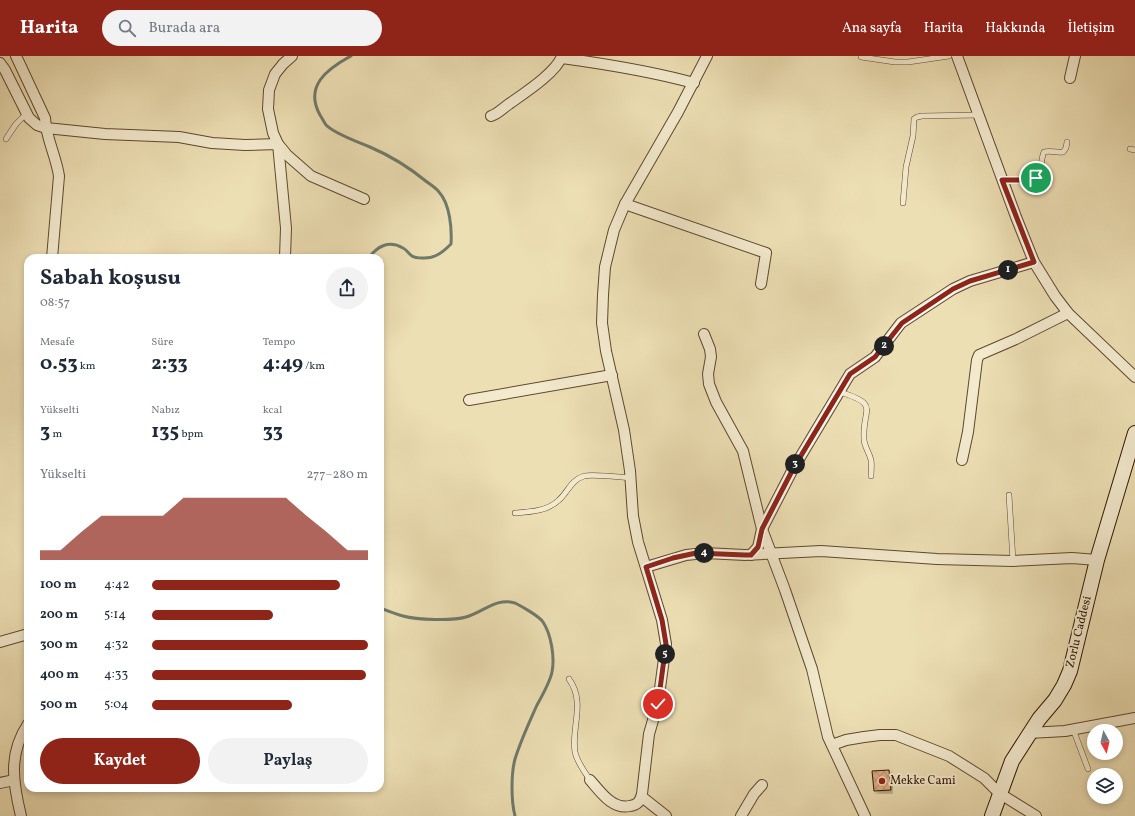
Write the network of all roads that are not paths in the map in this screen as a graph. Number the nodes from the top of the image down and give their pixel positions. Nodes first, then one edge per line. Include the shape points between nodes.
1 (16, 56) edge
2 (292, 56) edge
3 (707, 56) edge
4 (949, 56) edge
5 (957, 56) edge
6 (1075, 56) edge
7 (562, 57) edge
8 (861, 57) dead end
9 (0, 63) edge
10 (1070, 78) dead end
11 (694, 83) junction
12 (27, 113) junction
13 (978, 115) junction
14 (491, 116) dead end
15 (46, 128) junction
16 (6, 139) dead end
17 (1067, 142) dead end
18 (278, 144) junction
19 (1002, 180) junction
20 (364, 199) dead end
21 (903, 203) dead end
22 (625, 204) junction
23 (52, 254) edge
24 (285, 254) edge
25 (1034, 262) junction
26 (761, 284) dead end
27 (1068, 314) junction
28 (704, 334) dead end
29 (612, 375) junction
30 (1135, 377) edge
31 (840, 392) junction
32 (469, 400) dead end
33 (1135, 433) edge
34 (962, 460) dead end
35 (871, 476) dead end
36 (630, 478) junction
37 (1009, 494) dead end
38 (515, 513) dead end
39 (762, 529) junction
40 (771, 554) junction
41 (751, 555) junction
42 (1097, 560) junction
43 (1013, 561) junction
44 (646, 567) junction
45 (24, 635) edge
46 (0, 642) edge
47 (569, 679) dead end
48 (1135, 718) edge
49 (1073, 729) junction
50 (24, 730) edge
51 (1029, 733) junction
52 (832, 745) junction
53 (1088, 768) edge
54 (14, 780) junction
55 (590, 780) joint
56 (0, 783) edge
57 (762, 785) dead end
58 (999, 793) junction
59 (642, 797) junction
60 (21, 816) edge
61 (666, 816) edge
62 (741, 816) edge
63 (864, 816) edge
64 (992, 816) edge
65 (1036, 816) edge

1 - 15 street via 45,118
2 - 18 street via 275,74 269,90 268,109
3 - 11 street
4 - 8 lane via 908,62
5 - 13 street
6 - 10 street
7 - 11 street via 661,74
7 - 14 street via 543,79
9 - 12 street
11 - 22 street
12 - 15 street via 37,126
12 - 16 lane
13 - 19 street
13 - 21 lane via 922,116 914,119
15 - 18 street via 105,134 179,137 212,143
15 - 23 street via 59,176
17 - 19 lane via 1063,152 1044,152 1036,178
18 - 20 street via 287,156 311,176
18 - 24 street via 286,228
19 - 25 street
22 - 26 street via 766,252
22 - 29 street via 610,243 603,295 602,323
25 - 27 street
25 - 31 street via 970,281 910,316 875,357 850,374
27 - 30 street
27 - 34 street via 979,355
28 - 39 street via 711,357 709,384 743,451
29 - 32 street
29 - 36 street via 624,430
31 - 35 lane via 858,398 866,407 864,438 871,460
31 - 39 street via 793,469
33 - 42 street, Zorlu Caddesi
36 - 38 lane via 585,476 572,483 560,500 553,505
36 - 44 street via 633,516
37 - 43 lane
39 - 40 street
39 - 41 street via 758,547
40 - 41 street
40 - 43 street via 821,551
40 - 52 street via 812,669
41 - 44 street via 696,553
42 - 43 street via 1072,558
42 - 51 street, Zorlu Caddesi via 1076,650 1064,685
44 - 59 street via 662,620 666,644 658,704 649,734
45 - 46 street
47 - 55 lane via 576,693 576,754
48 - 49 street
49 - 51 street
49 - 53 lane
50 - 54 street via 13,768
51 - 58 street, Zorlu Caddesi via 1012,761
52 - 58 street via 864,736 896,735 949,756 984,778
52 - 63 street
54 - 56 street
54 - 60 street
55 - 59 street via 618,806 628,807 636,804
57 - 62 street
58 - 64 street, Zorlu Caddesi
58 - 65 street
59 - 61 street

